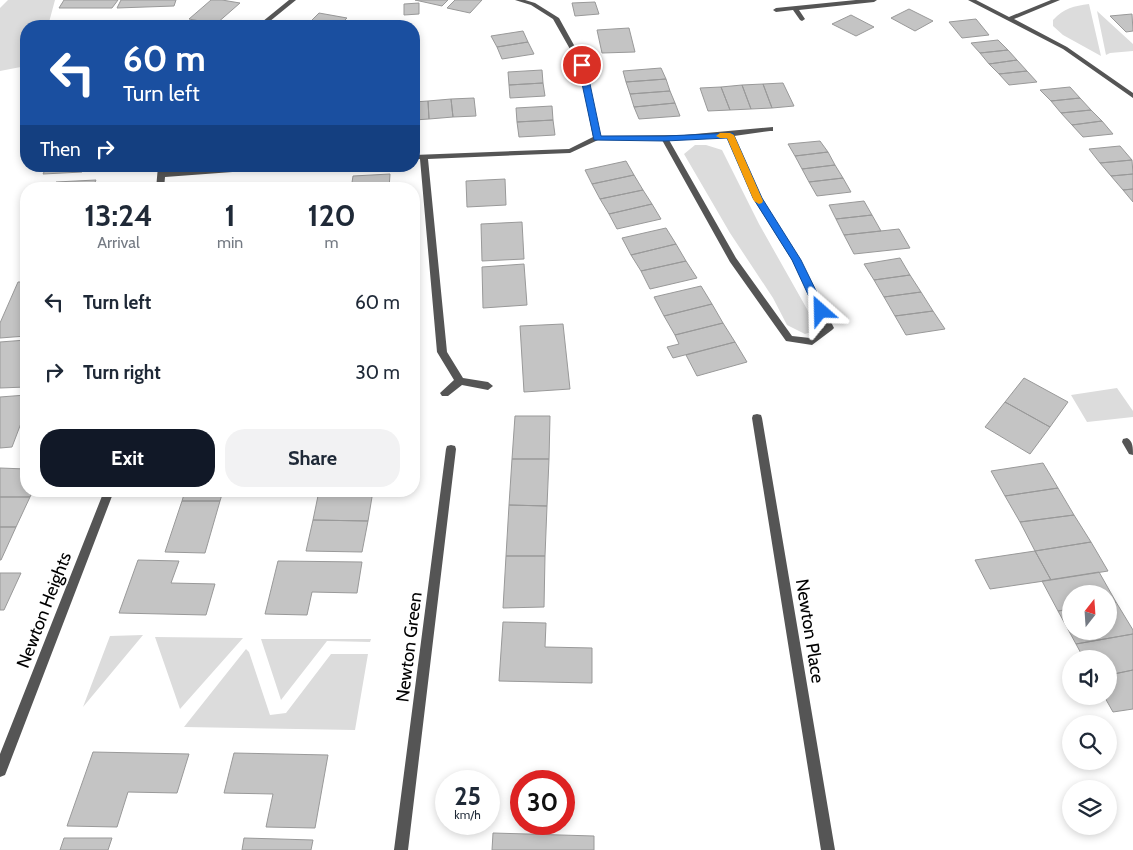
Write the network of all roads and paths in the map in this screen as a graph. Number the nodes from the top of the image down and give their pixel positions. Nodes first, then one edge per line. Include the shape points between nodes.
1 (293, 0) edge
2 (518, 0) edge
3 (874, 0) edge
4 (971, 0) edge
5 (1057, 0) edge
6 (795, 8) junction
7 (776, 10) dead end
8 (802, 19) dead end
9 (1009, 19) junction
10 (268, 20) edge
11 (1133, 96) edge
12 (770, 129) dead end
13 (730, 135) junction
14 (597, 138) junction
15 (665, 139) junction
16 (420, 156) edge
17 (424, 156) junction
18 (460, 381) junction
19 (488, 386) dead end
20 (445, 392) dead end
21 (757, 418) dead end
22 (1127, 442) dead end
23 (451, 449) dead end
24 (1133, 451) edge
25 (107, 497) edge
26 (0, 770) edge
27 (401, 850) edge
28 (828, 850) edge

1 - 10 street
2 - 14 street via 533,4 556,18 582,65
3 - 6 street
4 - 9 street
5 - 9 street
6 - 7 street
6 - 8 street
9 - 11 street via 1065,48
12 - 13 street
13 - 15 street
13 - 15 street via 757,198 796,260 829,328 812,342 789,338 733,260
14 - 15 street
14 - 17 street via 570,151
16 - 17 street
17 - 18 street via 442,352
18 - 19 street
18 - 20 street
21 - 28 street, Newton Place
22 - 24 street
23 - 27 street, Newton Green
25 - 26 street, Newton Heights

